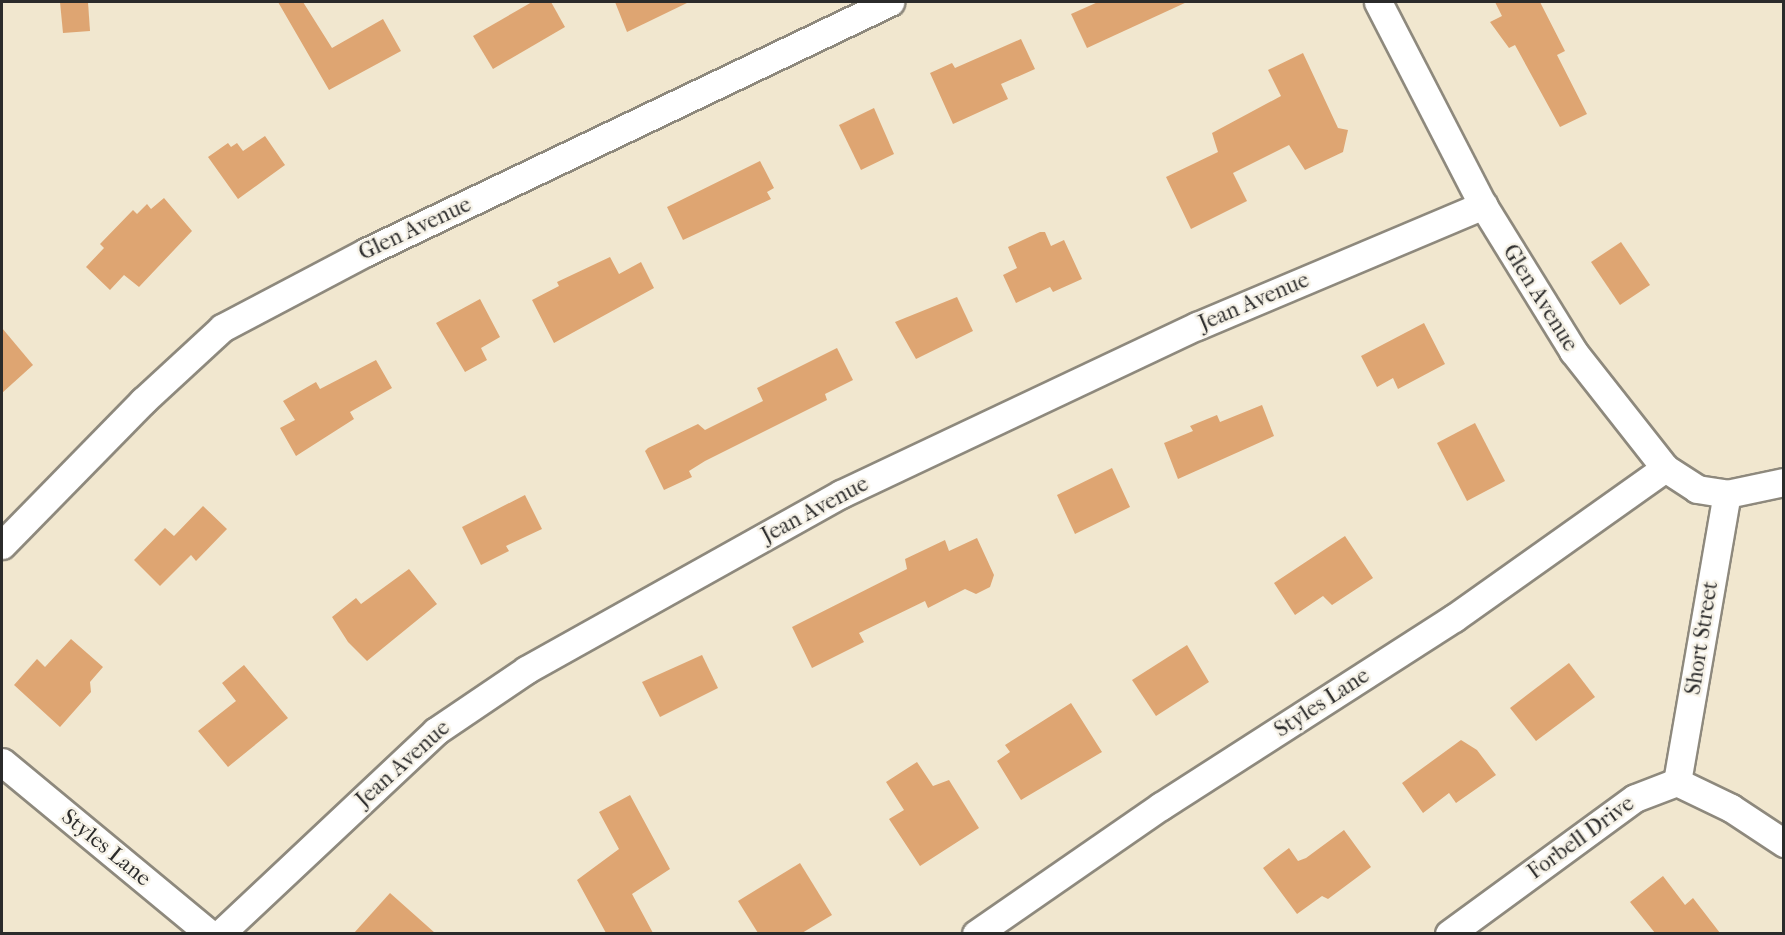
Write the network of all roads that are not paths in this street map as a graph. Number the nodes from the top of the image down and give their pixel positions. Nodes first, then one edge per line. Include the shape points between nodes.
1 (890, 2) edge
2 (1378, 2) edge
3 (1484, 205) junction
4 (1665, 468) junction
5 (1784, 482) edge
6 (1727, 495) junction
7 (2, 545) edge
8 (2, 762) edge
9 (1677, 782) junction
10 (1784, 843) edge
11 (210, 933) edge
12 (220, 933) edge
13 (976, 933) edge
14 (1449, 933) edge

1 - 7 street, Glen Avenue via 366,252 222,328 143,401
2 - 3 street, Glen Avenue
3 - 4 street, Glen Avenue via 1573,351
3 - 12 street, Jean Avenue via 1197,326 841,494 526,670 436,731
4 - 6 street, Glen Avenue via 1697,489
4 - 13 street, Styles Lane via 1454,618 1161,806
5 - 6 street, Glen Avenue
6 - 9 street, Short Street
8 - 11 street, Styles Lane
9 - 10 street via 1731,808
9 - 14 street, Forbell Drive via 1635,798

